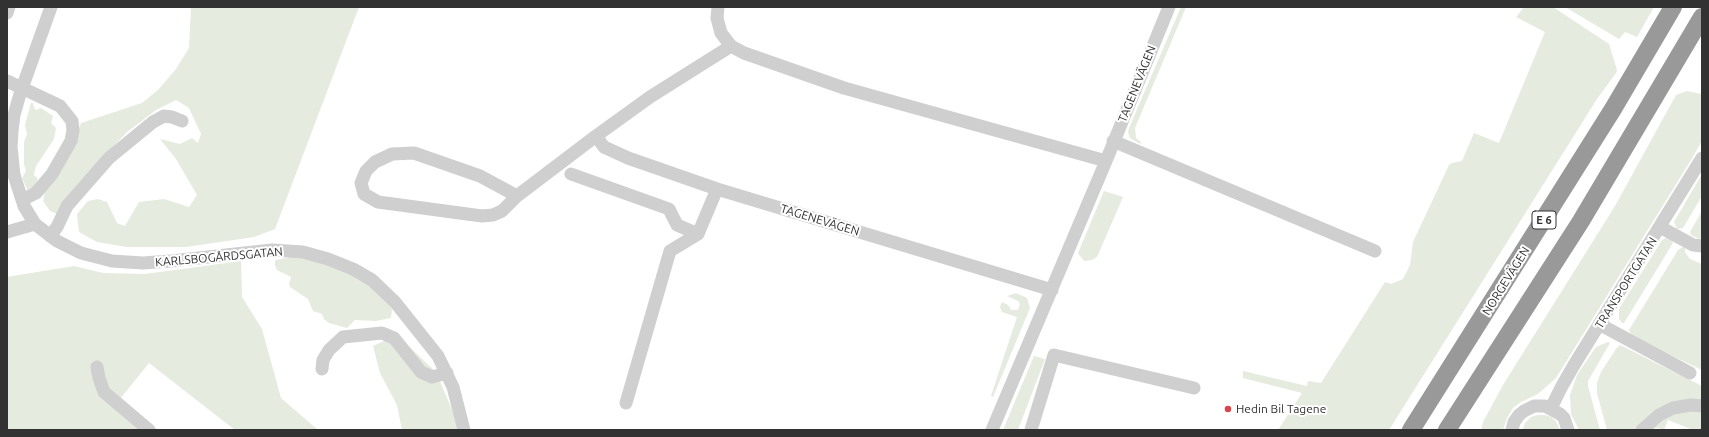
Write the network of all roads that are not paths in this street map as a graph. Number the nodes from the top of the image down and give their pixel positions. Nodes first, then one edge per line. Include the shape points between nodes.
1 (9, 7) edge
2 (51, 7) edge
3 (718, 7) edge
4 (1169, 7) edge
5 (1673, 7) edge
6 (7, 13) edge
7 (1702, 17) edge
8 (731, 46) junction
9 (7, 81) edge
10 (22, 88) junction
11 (182, 121) dead end
12 (596, 136) junction
13 (1114, 141) junction
14 (1702, 158) edge
15 (1106, 161) junction
16 (571, 174) dead end
17 (717, 189) junction
18 (517, 196) junction
19 (22, 200) junction
20 (35, 224) junction
21 (1660, 227) junction
22 (7, 232) edge
23 (698, 234) junction
24 (50, 236) junction
25 (1702, 246) edge
26 (1375, 251) dead end
27 (1052, 290) junction
28 (1600, 324) junction
29 (1500, 348) junction
30 (97, 367) dead end
31 (322, 369) dead end
32 (1690, 373) dead end
33 (447, 374) junction
34 (1194, 388) dead end
35 (626, 403) dead end
36 (1702, 406) edge
37 (1551, 408) junction
38 (149, 430) edge
39 (464, 430) edge
40 (992, 430) edge
41 (1031, 430) edge
42 (1411, 430) edge
43 (1447, 430) edge
44 (1457, 430) edge
45 (1512, 430) edge
46 (1568, 430) edge
47 (1642, 430) edge

1 - 6 street
2 - 10 street, KARLSBOGÅRDSGATAN
3 - 8 street via 717,18 721,33
4 - 13 street, TAGENEVÄGEN
5 - 42 highway, NORGEVÄGEN / E 6 via 1613,109
7 - 29 highway, E 6 via 1589,207
8 - 12 street via 650,97
8 - 15 street via 744,53 844,88
9 - 10 street
10 - 19 street, KARLSBOGÅRDSGATAN via 14,115 11,147 14,176
10 - 19 street via 60,106 72,121 73,130 71,141 52,174 36,193
11 - 24 street via 164,116 153,122 110,158 67,206
12 - 17 street, TAGENEVÄGEN via 604,147 628,158
12 - 18 street
13 - 15 street, TAGENEVÄGEN
13 - 26 street
14 - 21 street, TRANSPORTGATAN
15 - 27 street, TAGENEVÄGEN
16 - 23 street via 670,209 677,225
17 - 23 street
17 - 27 street, TAGENEVÄGEN
18 - 18 street via 502,211 482,216 378,202 364,194 361,182 366,171 376,162 392,154 414,153 480,176
19 - 20 street, KARLSBOGÅRDSGATAN
20 - 22 street
20 - 24 street, KARLSBOGÅRDSGATAN
21 - 25 street via 1693,245
21 - 28 street, TRANSPORTGATAN
23 - 35 street via 670,251
24 - 33 street, KARLSBOGÅRDSGATAN via 81,253 112,261 157,262 272,250 304,252 328,259 372,280 395,302 438,356
27 - 40 street, TAGENEVÄGEN
28 - 32 street
28 - 37 street, TRANSPORTGATAN
29 - 43 highway, E 6
29 - 44 highway
30 - 38 street via 104,392
31 - 33 street via 323,360 329,350 343,337 382,333 394,338 421,372 432,377
33 - 39 street, KARLSBOGÅRDSGATAN
34 - 41 street via 1054,355
36 - 47 street via 1667,410
37 - 45 street via 1534,406 1524,411 1514,422
37 - 46 street via 1564,418

